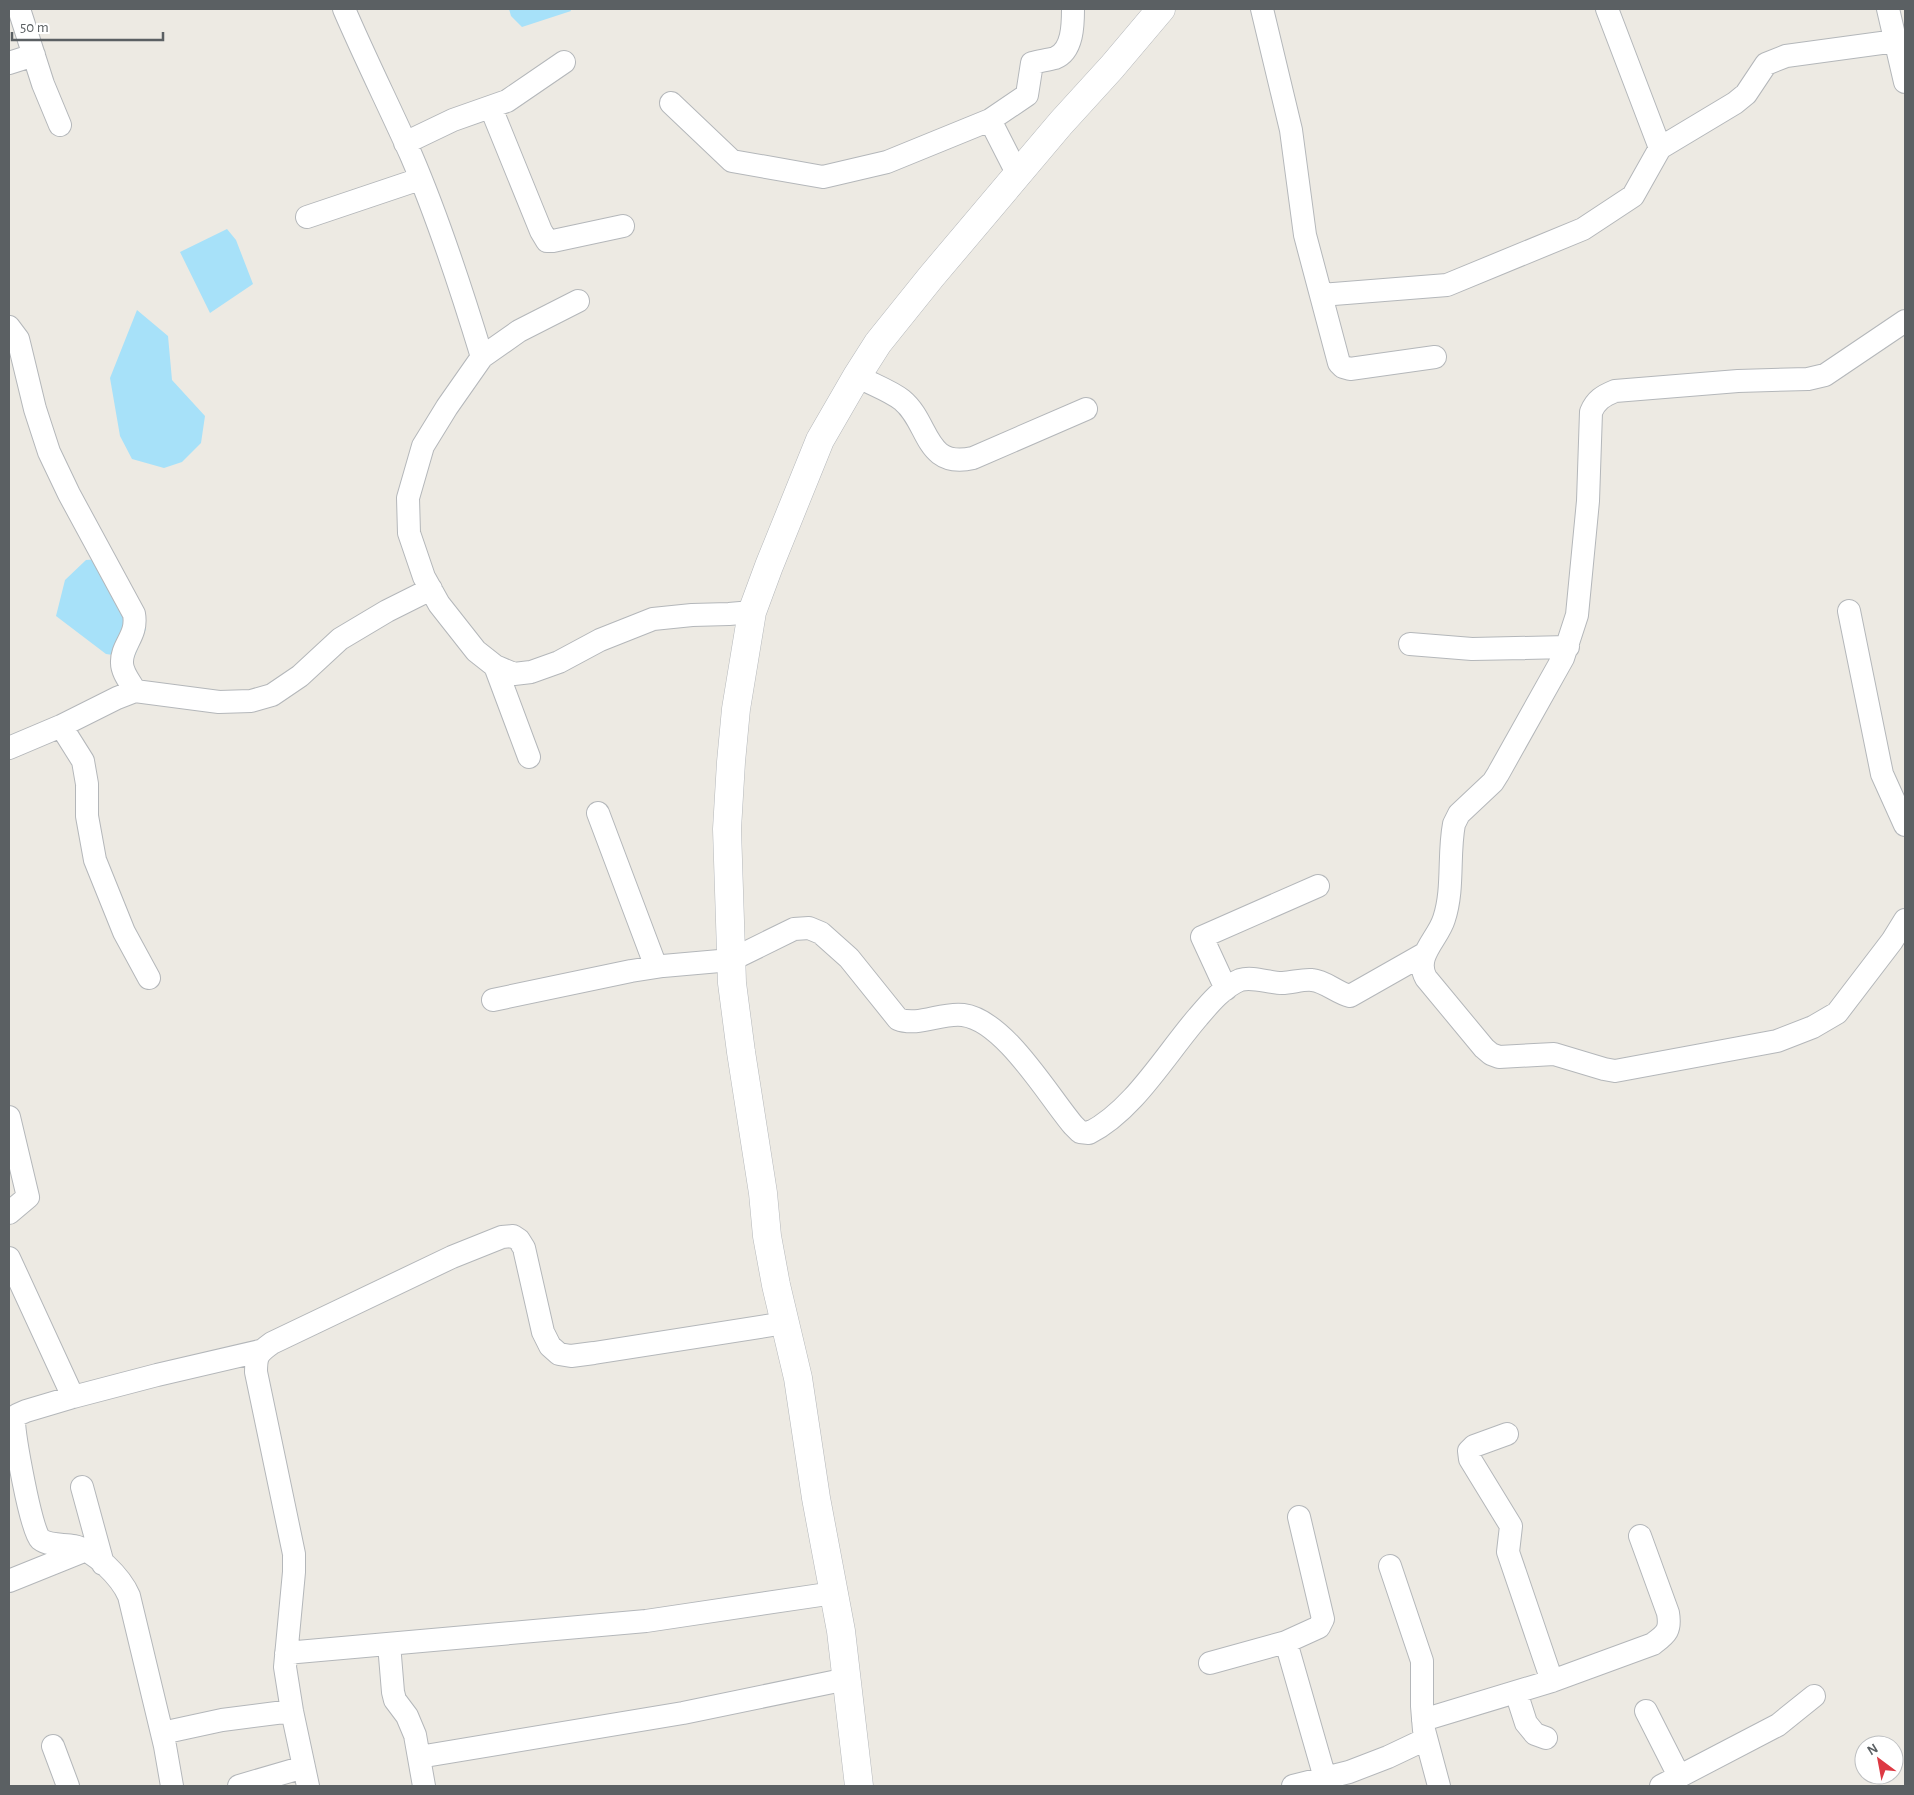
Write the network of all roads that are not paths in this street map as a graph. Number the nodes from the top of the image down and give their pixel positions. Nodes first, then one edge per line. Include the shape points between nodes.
1 (19, 9) edge
2 (344, 9) edge
3 (1072, 9) edge
4 (1161, 9) edge
5 (1262, 9) edge
6 (1607, 9) edge
7 (1888, 9) edge
8 (1896, 41) junction
9 (34, 55) junction
10 (564, 62) dead end
11 (9, 63) edge
12 (1905, 82) edge
13 (671, 104) dead end
14 (491, 108) junction
15 (990, 120) junction
16 (60, 125) dead end
17 (405, 143) junction
18 (1660, 148) junction
19 (1018, 175) junction
20 (420, 179) junction
21 (307, 217) dead end
22 (623, 226) dead end
23 (1321, 295) junction
24 (578, 301) dead end
25 (1905, 321) edge
26 (9, 327) edge
27 (482, 356) junction
28 (1435, 357) dead end
29 (857, 376) junction
30 (1086, 409) dead end
31 (431, 589) junction
32 (1849, 611) dead end
33 (752, 612) junction
34 (1410, 644) dead end
35 (1568, 647) junction
36 (495, 666) junction
37 (135, 691) junction
38 (60, 726) junction
39 (9, 748) edge
40 (529, 757) dead end
41 (598, 813) dead end
42 (1905, 825) edge
43 (1318, 886) dead end
44 (1905, 920) edge
45 (1424, 954) junction
46 (731, 960) junction
47 (656, 967) junction
48 (150, 978) dead end
49 (1226, 989) junction
50 (493, 1000) dead end
51 (9, 1117) edge
52 (9, 1213) edge
53 (9, 1258) edge
54 (785, 1323) junction
55 (260, 1351) junction
56 (73, 1398) junction
57 (11, 1427) edge
58 (1507, 1434) dead end
59 (82, 1486) dead end
60 (1299, 1518) dead end
61 (1640, 1536) dead end
62 (94, 1557) junction
63 (1390, 1566) dead end
64 (9, 1581) edge
65 (834, 1593) junction
66 (1286, 1642) junction
67 (389, 1644) junction
68 (286, 1653) junction
69 (1210, 1663) dead end
70 (848, 1679) junction
71 (1552, 1681) junction
72 (1516, 1692) junction
73 (1814, 1696) dead end
74 (292, 1711) junction
75 (1646, 1711) dead end
76 (1425, 1730) junction
77 (162, 1733) junction
78 (1546, 1738) dead end
79 (53, 1746) dead end
80 (419, 1757) junction
81 (306, 1777) edge
82 (1325, 1778) junction
83 (1670, 1781) edge
84 (68, 1786) edge
85 (172, 1786) edge
86 (239, 1786) edge
87 (424, 1786) edge
88 (859, 1786) edge
89 (1293, 1786) edge
90 (1439, 1786) edge

1 - 9 street
2 - 17 street
3 - 15 street via 1073,27 1065,51 1056,57 1032,63 1027,95
4 - 19 street
5 - 23 street via 1291,130 1304,235
6 - 18 street
7 - 8 street
8 - 12 street
8 - 18 street via 1786,56 1772,61 1736,103
9 - 11 street
9 - 16 street
10 - 14 street via 507,101
13 - 15 street via 732,161 823,177 887,162
14 - 17 street via 453,120
14 - 22 street via 540,231 547,241
15 - 19 street
17 - 20 street
18 - 23 street via 1633,196 1583,229 1447,284
19 - 29 street via 878,343
20 - 21 street
20 - 27 street via 454,266
23 - 28 street via 1339,363 1343,367 1350,369
24 - 27 street via 519,331
25 - 35 street via 1825,374 1808,379 1738,381 1615,392 1595,403 1591,412 1588,501 1577,615
26 - 37 street via 18,339 49,452 134,614 136,624 122,662
27 - 31 street via 423,446 408,498 409,533
29 - 30 street via 902,401 936,451 947,459 959,461 973,458
29 - 33 street via 820,440
31 - 36 street via 476,651
31 - 37 street via 340,639 300,676 272,695 251,702 219,702
32 - 42 street via 1882,774
33 - 36 street via 653,620 531,672 514,674
33 - 46 street via 731,762 727,829
34 - 35 street via 1480,650
35 - 45 street via 1493,782 1459,814 1454,824 1448,904 1444,921
36 - 40 street
37 - 38 street
38 - 39 street
38 - 48 street via 83,761 87,816 95,860 124,932
41 - 47 street
43 - 49 street via 1202,937
44 - 45 street via 1837,1013 1813,1027 1777,1040 1615,1071 1554,1054 1499,1057 1491,1054 1426,978 1422,970
45 - 49 street via 1350,996 1310,980 1284,983 1249,979 1240,980
46 - 47 street
46 - 49 street via 794,929 809,928 821,933 849,958 898,1019 905,1022 966,1015 994,1029 1016,1052 1072,1125 1080,1132 1089,1133 1110,1119 1140,1090 1198,1016
46 - 54 street via 740,1052 767,1236
47 - 50 street
51 - 52 street via 28,1197
53 - 56 street
54 - 55 street via 594,1353 559,1354 550,1346 544,1332 524,1248 513,1236 502,1237 452,1257
54 - 65 street via 798,1378
55 - 56 street
55 - 68 street via 256,1358 256,1372 294,1554
56 - 57 street via 17,1415
57 - 62 street via 31,1517 39,1538 47,1543 75,1546
58 - 71 street via 1474,1446 1469,1450 1470,1459 1511,1526 1508,1552
59 - 62 street
60 - 66 street via 1323,1619 1320,1627
61 - 71 street via 1668,1613 1667,1633 1653,1644
62 - 64 street
62 - 77 street via 118,1576 129,1596
63 - 76 street via 1422,1661
65 - 67 street via 646,1621
65 - 70 street
66 - 69 street
66 - 82 street
67 - 68 street
67 - 80 street via 395,1700 411,1724
68 - 74 street
70 - 80 street via 684,1713
70 - 88 street
71 - 72 street
72 - 76 street
72 - 78 street via 1526,1723 1534,1734
73 - 83 street via 1778,1725
74 - 77 street via 222,1720
74 - 81 street
75 - 83 street
76 - 82 street via 1388,1758
76 - 90 street
77 - 85 street
79 - 84 street
80 - 87 street
81 - 86 street
82 - 89 street

